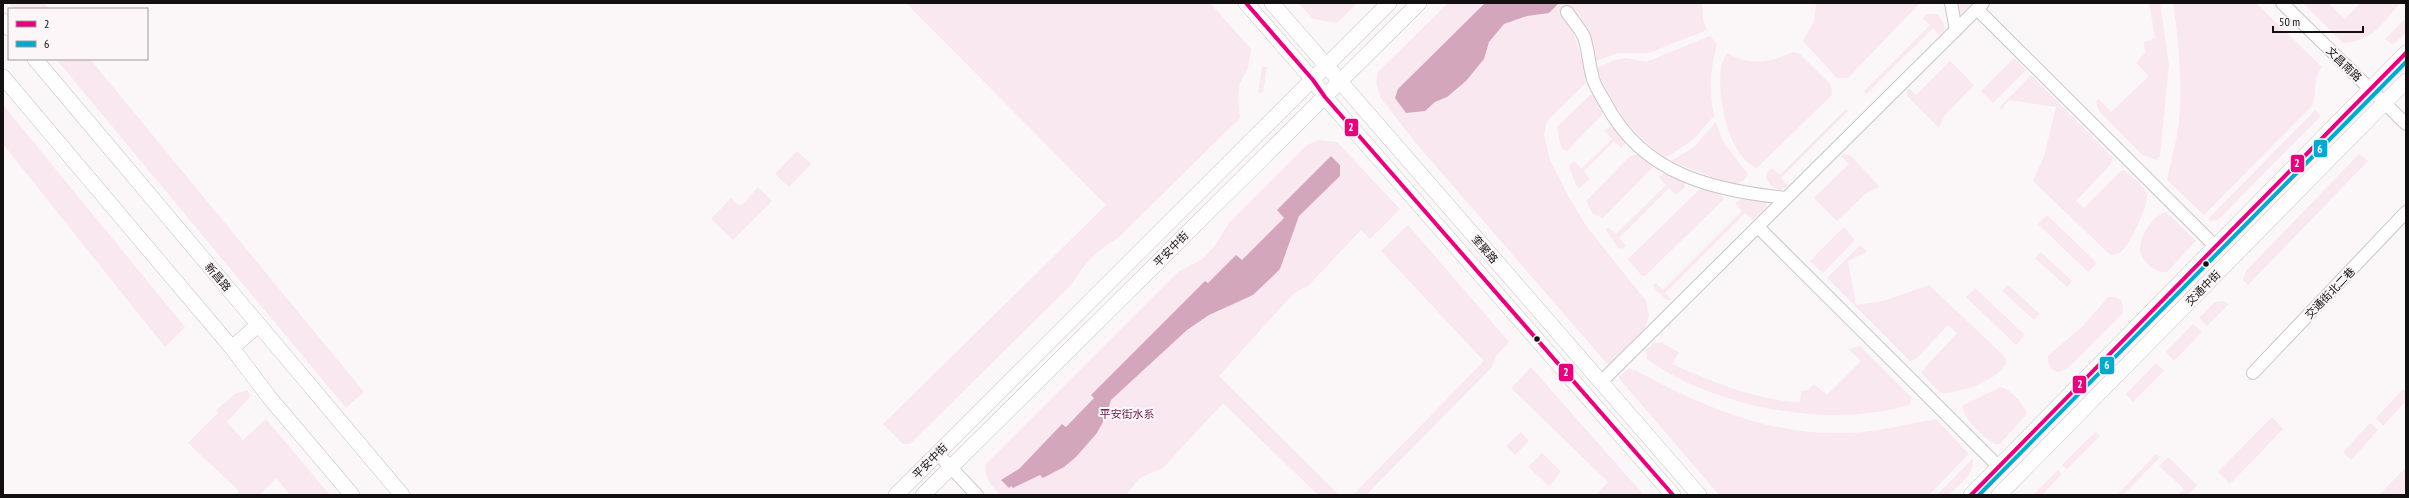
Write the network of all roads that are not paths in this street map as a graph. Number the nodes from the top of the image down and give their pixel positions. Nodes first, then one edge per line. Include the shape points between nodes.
1 (1246, 3) edge
2 (1272, 3) edge
3 (1389, 3) edge
4 (1419, 3) edge
5 (1951, 3) edge
6 (2282, 3) edge
7 (1980, 6) edge
8 (1567, 12) dead end
9 (1956, 30) junction
10 (2406, 53) edge
11 (36, 60) edge
12 (1326, 66) junction
13 (3, 77) edge
14 (1313, 80) junction
15 (2406, 81) edge
16 (1339, 82) junction
17 (2370, 90) junction
18 (1325, 97) junction
19 (2384, 103) junction
20 (2406, 124) edge
21 (1786, 198) junction
22 (2406, 212) edge
23 (1758, 227) junction
24 (2216, 247) junction
25 (258, 325) junction
26 (232, 348) junction
27 (2253, 373) dead end
28 (1601, 382) junction
29 (938, 454) junction
30 (1999, 467) junction
31 (950, 468) junction
32 (352, 495) edge
33 (402, 495) edge
34 (896, 495) edge
35 (923, 495) edge
36 (977, 495) edge
37 (1672, 495) edge
38 (1699, 495) edge
39 (1971, 495) edge
40 (1999, 495) edge

1 - 14 main road, 奎聚路
2 - 12 main road, 奎聚路
3 - 12 main road, 平安中街
4 - 16 main road, 平安中街
5 - 9 street
6 - 17 street, 文昌南路
7 - 9 street
7 - 24 street
8 - 21 street via 1584,37 1594,82 1611,114 1633,143 1662,165 1697,181 1738,193
9 - 21 street
10 - 17 main road, 交通中街
11 - 25 main road, 新昌路
12 - 14 main road, 平安中街
12 - 16 main road, 奎聚路
13 - 26 main road
14 - 18 main road, 奎聚路
14 - 29 main road, 平安中街
15 - 19 main road, 交通中街
16 - 18 main road, 平安中街
16 - 28 main road, 奎聚路
17 - 19 street, 文昌南路
17 - 24 main road, 交通中街
18 - 31 main road, 平安中街
18 - 37 main road, 奎聚路
19 - 20 street, 文昌南路
19 - 40 main road, 交通中街
21 - 23 street
22 - 27 street, 交通街北二巷
23 - 28 street
23 - 30 street
24 - 30 main road, 交通中街
25 - 26 main road
25 - 33 main road, 新昌路
26 - 32 main road via 269,397
28 - 38 main road, 奎聚路
29 - 31 street
29 - 34 main road, 平安中街
30 - 39 main road, 交通中街
31 - 35 main road, 平安中街
31 - 36 street

